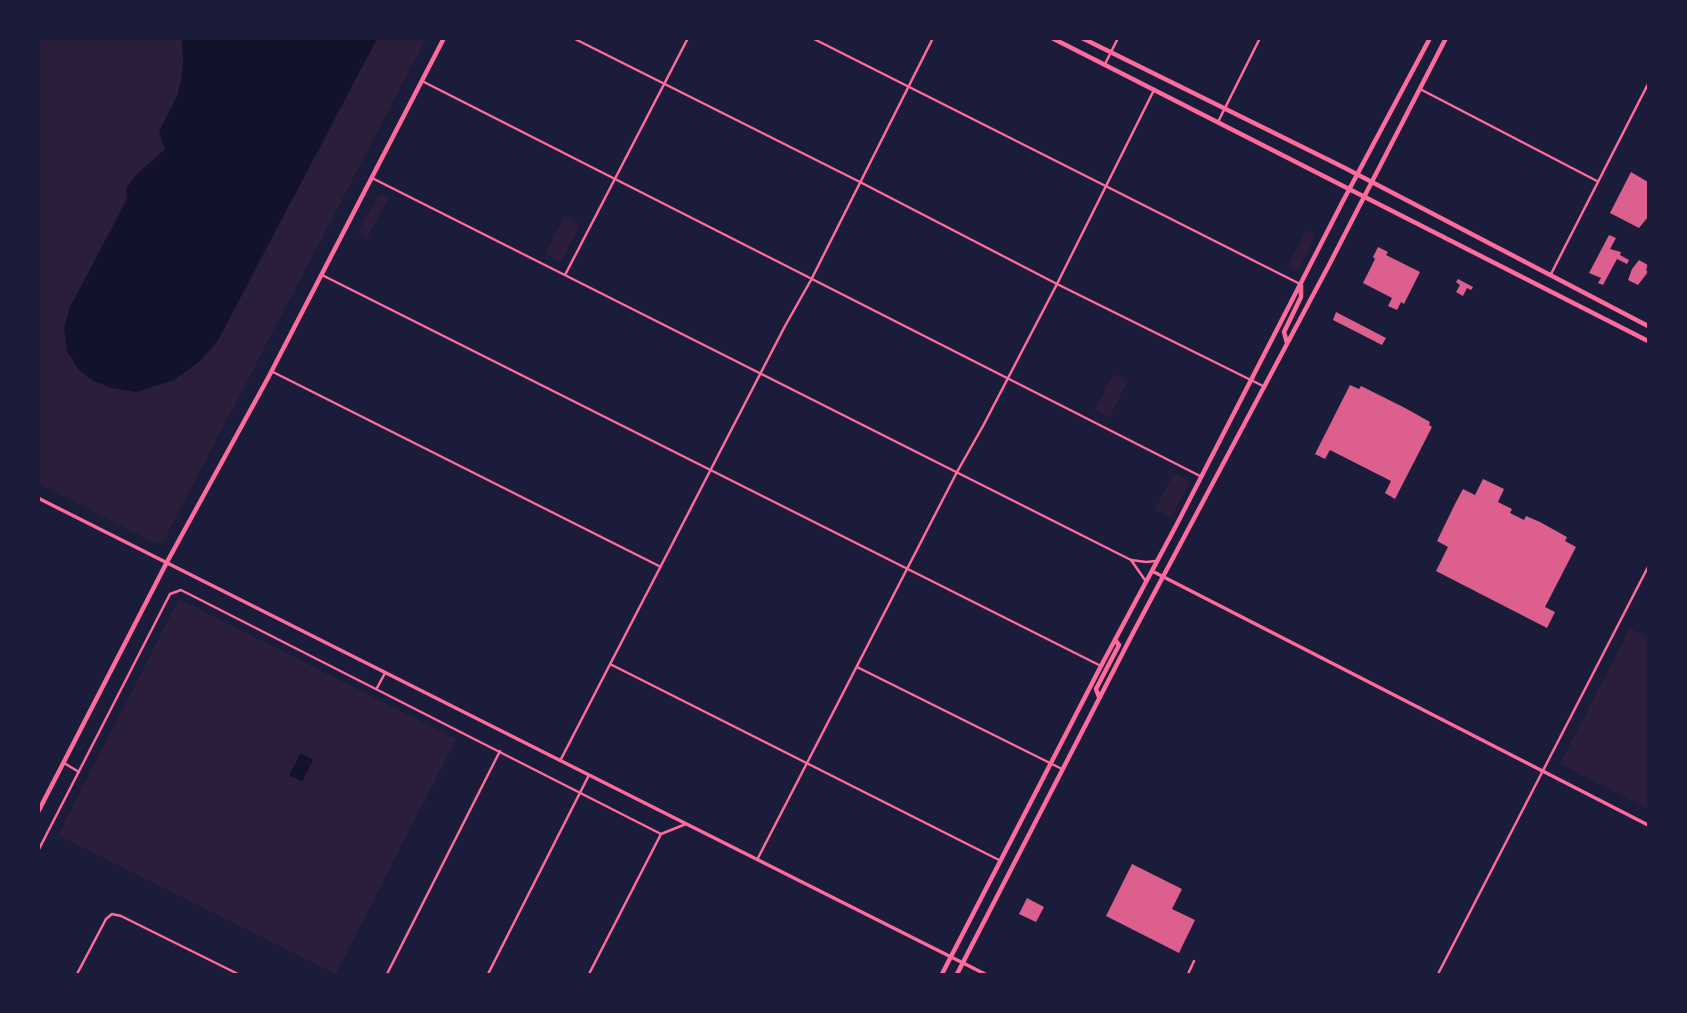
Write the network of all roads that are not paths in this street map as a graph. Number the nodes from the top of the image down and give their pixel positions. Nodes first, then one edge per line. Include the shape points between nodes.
1 (444, 38) edge
2 (573, 38) edge
3 (688, 38) edge
4 (812, 38) edge
5 (933, 38) edge
6 (1052, 38) edge
7 (1082, 38) edge
8 (1118, 38) edge
9 (1260, 38) edge
10 (1430, 38) edge
11 (1446, 38) edge
12 (1111, 53) junction
13 (1105, 64) junction
14 (422, 81) junction
15 (1648, 84) edge
16 (664, 85) junction
17 (908, 86) junction
18 (1420, 89) junction
19 (1154, 90) junction
20 (1224, 108) junction
21 (1218, 121) junction
22 (1357, 175) junction
23 (372, 178) junction
24 (615, 178) junction
25 (860, 182) junction
26 (1371, 182) junction
27 (1598, 182) junction
28 (1104, 186) junction
29 (1350, 189) junction
30 (1364, 196) junction
31 (322, 275) junction
32 (565, 275) junction
33 (1550, 276) junction
34 (811, 280) junction
35 (1301, 284) junction
36 (1057, 285) junction
37 (1648, 326) edge
38 (1648, 341) edge
39 (1287, 343) junction
40 (271, 371) junction
41 (761, 372) junction
42 (1008, 379) junction
43 (1251, 380) junction
44 (1263, 386) junction
45 (712, 471) junction
46 (957, 472) junction
47 (1202, 477) junction
48 (38, 498) edge
49 (1131, 560) junction
50 (1157, 561) junction
51 (167, 562) junction
52 (660, 566) junction
53 (1648, 566) edge
54 (907, 569) junction
55 (1152, 571) junction
56 (1163, 577) junction
57 (1146, 582) junction
58 (1115, 639) junction
59 (610, 664) junction
60 (1101, 666) junction
61 (857, 667) junction
62 (385, 673) junction
63 (377, 689) junction
64 (1100, 698) junction
65 (500, 751) junction
66 (560, 761) junction
67 (64, 763) junction
68 (807, 763) junction
69 (1051, 763) junction
70 (1062, 769) junction
71 (1543, 770) junction
72 (79, 772) junction
73 (589, 775) junction
74 (580, 792) junction
75 (38, 812) edge
76 (686, 824) junction
77 (1648, 825) edge
78 (661, 834) junction
79 (38, 851) edge
80 (757, 860) junction
81 (1001, 861) junction
82 (951, 957) junction
83 (1194, 961) dead end
84 (963, 963) junction
85 (77, 975) edge
86 (238, 975) edge
87 (387, 975) edge
88 (488, 975) edge
89 (589, 975) edge
90 (942, 975) edge
91 (957, 975) edge
92 (985, 975) edge
93 (1188, 975) edge
94 (1438, 975) edge

1 - 14 main road
2 - 16 street
3 - 16 street
4 - 17 street
5 - 17 street
6 - 13 main road
7 - 12 main road
8 - 12 street
9 - 20 street
10 - 22 main road
11 - 18 main road
12 - 13 street
12 - 20 main road
13 - 19 main road
14 - 23 main road
14 - 24 street
15 - 27 street
16 - 24 street
16 - 25 street
17 - 25 street
17 - 28 street
18 - 26 main road
18 - 27 street
19 - 21 main road
19 - 28 street
20 - 21 street
20 - 22 main road
21 - 29 main road
22 - 26 main road
22 - 29 main road
23 - 31 main road
23 - 32 street
24 - 32 street
24 - 34 street
25 - 34 street
25 - 36 street
26 - 30 main road
26 - 33 main road
27 - 33 street
28 - 35 street
28 - 36 street
29 - 30 main road
29 - 35 main road
30 - 38 main road
30 - 39 main road
31 - 40 main road
31 - 45 street
32 - 41 street
33 - 37 main road
34 - 41 street
34 - 42 street
35 - 39 main road via 1301,297 1284,332
35 - 43 main road
36 - 42 street
36 - 43 street
39 - 44 main road
40 - 51 main road
40 - 52 street
41 - 45 street
41 - 46 street
42 - 46 street
42 - 47 street
43 - 44 street
43 - 47 main road
44 - 56 main road
45 - 52 street
45 - 54 street
46 - 49 street
46 - 54 street
47 - 50 main road
48 - 51 street
49 - 50 street
49 - 57 street
50 - 55 main road
51 - 62 street
51 - 67 main road
52 - 59 street
53 - 71 street
54 - 60 street
54 - 61 street
55 - 56 street
55 - 57 main road
56 - 64 main road
56 - 71 street
57 - 58 main road
58 - 60 main road
58 - 64 main road via 1119,645 1096,689
59 - 66 street
59 - 68 street
60 - 69 main road
61 - 68 street
61 - 69 street
62 - 63 street
62 - 66 street
63 - 65 street
63 - 72 street via 181,590 174,591
64 - 70 main road
65 - 74 street
65 - 87 street
66 - 73 street
67 - 72 street
67 - 75 main road
68 - 80 street
68 - 81 street
69 - 70 street
69 - 81 main road
70 - 84 main road
71 - 77 street
71 - 94 street
72 - 79 street
73 - 74 street
73 - 76 street
74 - 78 street
74 - 88 street
76 - 78 street
76 - 80 street
78 - 89 street
80 - 82 street
81 - 82 main road
82 - 84 street
82 - 90 main road
83 - 93 street
84 - 91 main road
84 - 92 street
85 - 86 street via 112,914

